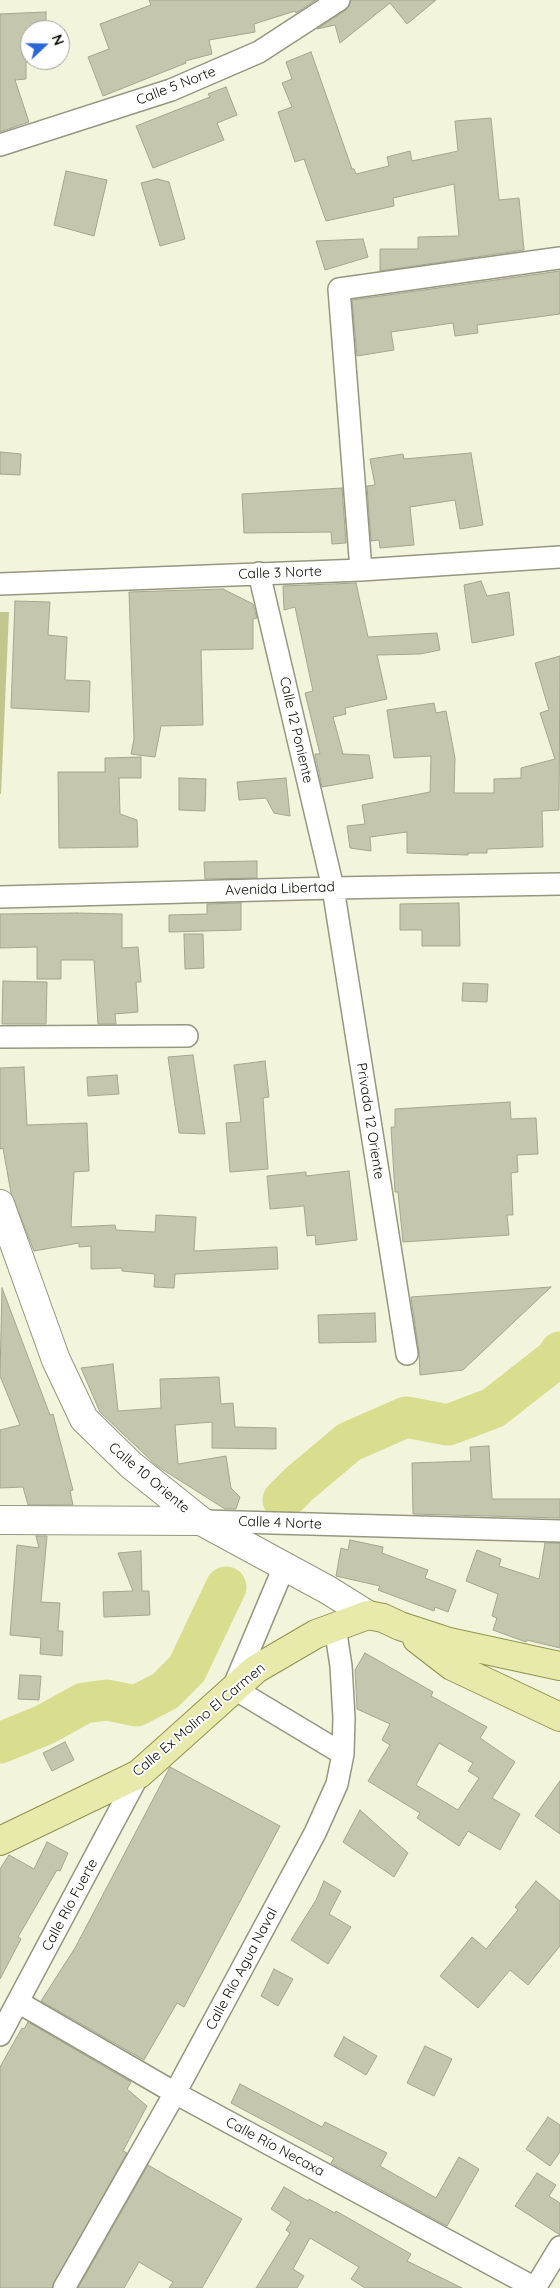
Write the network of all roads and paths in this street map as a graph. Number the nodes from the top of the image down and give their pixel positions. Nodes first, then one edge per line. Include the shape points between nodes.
1 (339, 0) edge
2 (0, 144) edge
3 (560, 258) edge
4 (560, 557) edge
5 (361, 570) junction
6 (259, 573) junction
7 (0, 584) edge
8 (560, 884) edge
9 (332, 888) junction
10 (0, 898) edge
11 (187, 1036) dead end
12 (0, 1037) edge
13 (0, 1204) edge
14 (407, 1354) dead end
15 (0, 1520) edge
16 (201, 1521) junction
17 (560, 1531) edge
18 (284, 1567) junction
19 (368, 1615) junction
20 (400, 1626) junction
21 (335, 1627) junction
22 (560, 1666) edge
23 (233, 1688) junction
24 (560, 1718) edge
25 (342, 1754) junction
26 (139, 1774) junction
27 (0, 1841) edge
28 (18, 2002) junction
29 (0, 2034) edge
30 (175, 2093) junction
31 (560, 2248) edge
32 (64, 2288) edge
33 (535, 2288) edge

1 - 2 street, Calle 5 Norte via 251,56 172,90
3 - 5 street via 339,288
4 - 5 street, Calle 3 Norte
5 - 6 street, Calle 3 Norte
6 - 7 street, Calle 3 Norte
6 - 9 street, Calle 12 Poniente
8 - 9 street, Avenida Libertad
9 - 10 street, Avenida Libertad
9 - 14 street, Privada 12 Oriente
11 - 12 street
13 - 16 main road, Calle 10 Oriente via 56,1360 84,1418 131,1465
15 - 16 main road, Calle 4 Norte
16 - 17 street, Calle 4 Norte
16 - 18 main road, Calle 10 Oriente
18 - 19 main road, Calle 10 Oriente
18 - 23 street
19 - 20 main road
19 - 21 main road, Calle Ex Molino El Carmen
20 - 22 main road via 449,1642
20 - 24 main road via 452,1666
21 - 23 main road, Calle Ex Molino El Carmen via 273,1657
21 - 25 street, Calle Río Agua Naval via 344,1718
23 - 25 street
23 - 26 main road, Calle Ex Molino El Carmen
25 - 30 street, Calle Río Agua Naval via 337,1784 315,1833
26 - 27 main road, Calle Ex Molino El Carmen
26 - 28 street, Calle Río Fuerte
28 - 29 street, Calle Río Fuerte
28 - 30 street, Calle Río Necaxa
30 - 32 street, Calle Río Agua Naval
30 - 33 street, Calle Río Necaxa
31 - 33 street

